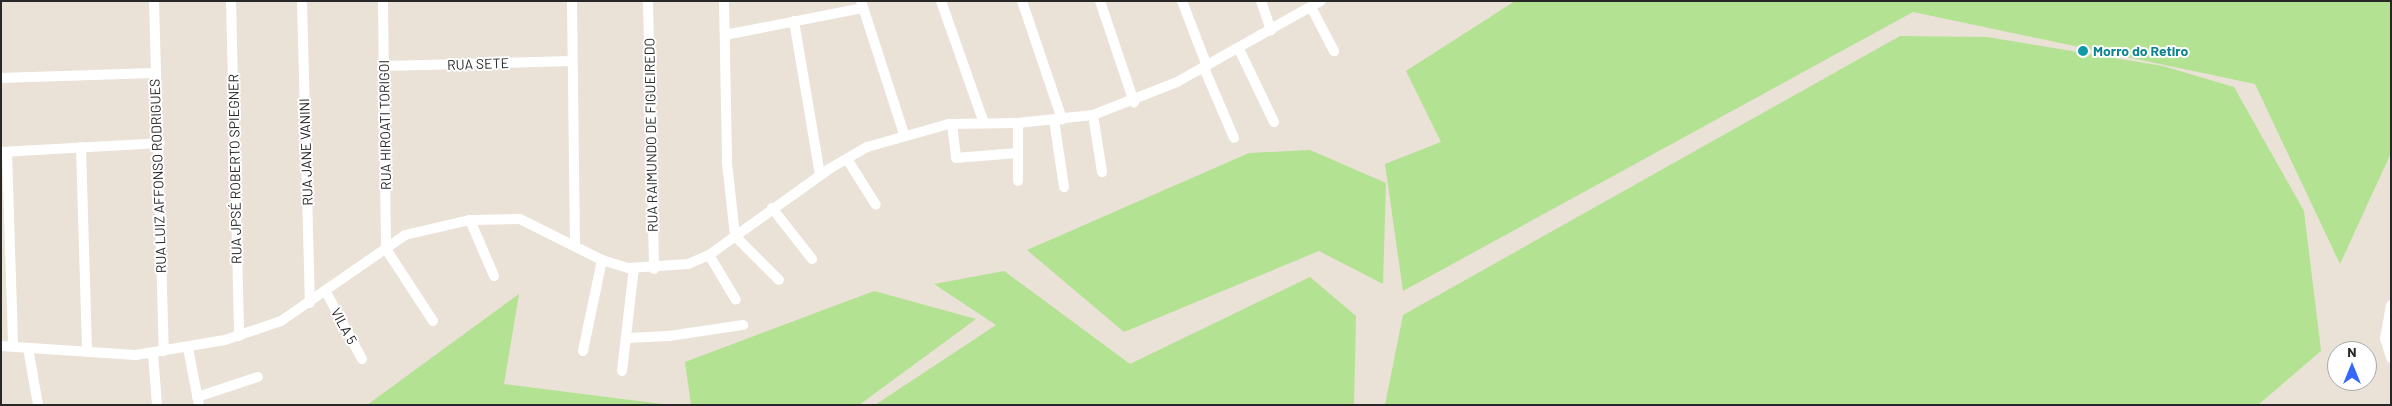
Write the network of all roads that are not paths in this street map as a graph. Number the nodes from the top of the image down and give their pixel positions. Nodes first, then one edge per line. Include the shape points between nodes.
1 (154, 1) edge
2 (231, 1) edge
3 (302, 1) edge
4 (383, 1) edge
5 (572, 1) edge
6 (648, 1) edge
7 (724, 1) edge
8 (941, 1) edge
9 (1022, 1) edge
10 (1100, 1) edge
11 (1182, 1) edge
12 (1261, 1) edge
13 (1321, 1) edge
14 (862, 5) edge
15 (1311, 7) junction
16 (794, 21) junction
17 (1271, 30) junction
18 (725, 34) junction
19 (1239, 49) junction
20 (1334, 51) dead end
21 (572, 61) junction
22 (384, 66) junction
23 (1206, 67) junction
24 (154, 73) junction
25 (1, 78) edge
26 (1134, 102) junction
27 (1093, 115) junction
28 (1058, 119) junction
29 (1274, 122) dead end
30 (984, 123) junction
31 (1018, 123) junction
32 (952, 124) junction
33 (904, 134) junction
34 (1234, 138) dead end
35 (160, 143) junction
36 (81, 147) junction
37 (4, 152) edge
38 (1017, 152) junction
39 (847, 159) junction
40 (1102, 172) dead end
41 (820, 174) junction
42 (1018, 181) dead end
43 (1064, 187) dead end
44 (876, 205) dead end
45 (772, 208) junction
46 (470, 220) junction
47 (735, 236) junction
48 (575, 244) junction
49 (386, 249) junction
50 (709, 255) junction
51 (812, 259) dead end
52 (602, 260) junction
53 (634, 268) junction
54 (654, 269) junction
55 (494, 276) dead end
56 (779, 280) dead end
57 (326, 292) junction
58 (736, 300) dead end
59 (310, 303) junction
60 (2391, 304) edge
61 (432, 321) dead end
62 (743, 325) dead end
63 (239, 336) junction
64 (627, 338) junction
65 (2388, 338) edge
66 (1, 346) edge
67 (13, 346) junction
68 (28, 348) junction
69 (188, 348) junction
70 (583, 351) dead end
71 (86, 352) junction
72 (158, 352) junction
73 (2391, 358) edge
74 (362, 359) dead end
75 (622, 371) dead end
76 (258, 377) dead end
77 (198, 401) edge
78 (38, 405) edge
79 (157, 405) edge

1 - 24 street, RUA LUIZ AFFONSO RODRIGUES
2 - 63 street, RUA JPSÉ ROBERTO SPIEGNER
3 - 59 street, RUA JANE VANINI
4 - 22 street, RUA HIROATI TORIGOI
5 - 21 street
6 - 54 street, RUA RAIMUNDO DE FIGUEIREDO
7 - 18 street
8 - 30 street
9 - 28 street
10 - 26 street
11 - 23 street
12 - 17 street
13 - 15 street
14 - 16 street
14 - 33 street
15 - 17 street
15 - 20 street
16 - 18 street
16 - 41 street
17 - 19 street
18 - 47 street via 727,163
19 - 23 street
19 - 29 street
21 - 22 street, RUA SETE
21 - 48 street
22 - 49 street, RUA HIROATI TORIGOI
23 - 26 street
23 - 34 street
24 - 25 street
24 - 35 street, RUA LUIZ AFFONSO RODRIGUES
26 - 27 street
27 - 28 street
27 - 40 street
28 - 31 street
28 - 43 street
30 - 31 street
30 - 32 street
31 - 38 street
32 - 33 street
32 - 38 street via 956,158
33 - 39 street via 867,147
35 - 36 street
35 - 72 street, RUA LUIZ AFFONSO RODRIGUES
36 - 37 street
36 - 71 street
37 - 67 street
38 - 42 street
39 - 41 street
39 - 44 street
41 - 45 street
45 - 47 street
45 - 51 street
46 - 48 street via 520,219
46 - 49 street via 418,230
46 - 55 street
47 - 50 street
47 - 56 street
48 - 52 street
49 - 57 street
49 - 61 street
50 - 54 street via 688,264
50 - 58 street
52 - 53 street
52 - 70 street
53 - 54 street
53 - 64 street
57 - 59 street
57 - 74 street, VILA 5
59 - 63 street via 271,326
60 - 65 street
62 - 64 street via 669,336
63 - 69 street
64 - 75 street
65 - 73 street
66 - 67 street
67 - 68 street
68 - 71 street
68 - 78 street
69 - 72 street
69 - 77 street
71 - 72 street
72 - 79 street, RUA LUIZ AFFONSO RODRIGUES
76 - 77 street

